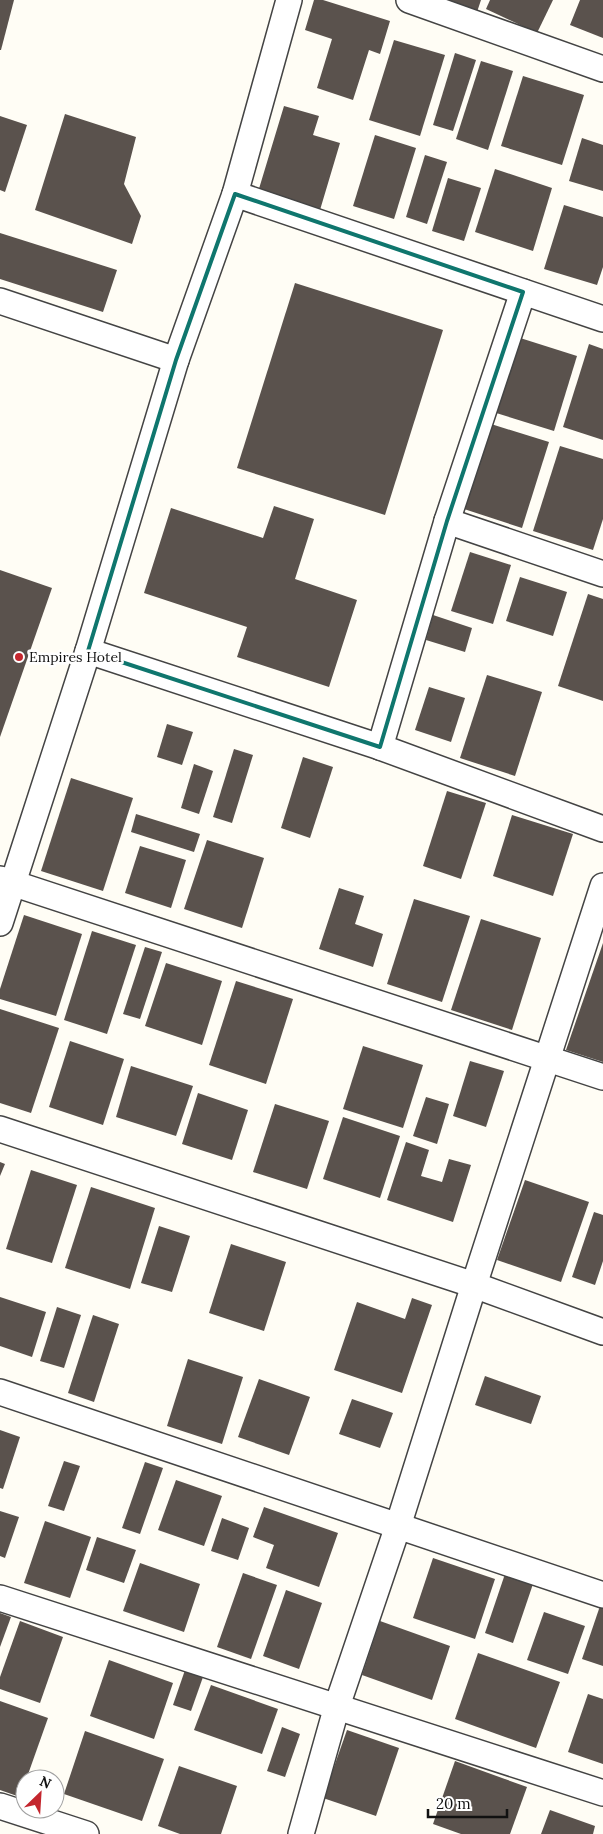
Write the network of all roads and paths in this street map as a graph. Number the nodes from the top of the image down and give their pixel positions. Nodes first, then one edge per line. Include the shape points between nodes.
1 (289, 0) edge
2 (409, 0) edge
3 (603, 69) edge
4 (235, 194) junction
5 (523, 292) junction
6 (0, 301) edge
7 (603, 319) edge
8 (176, 360) junction
9 (447, 521) junction
10 (603, 574) edge
11 (88, 651) junction
12 (380, 747) junction
13 (603, 828) edge
14 (7, 882) edge
15 (603, 886) edge
16 (0, 923) edge
17 (548, 1060) junction
18 (603, 1077) edge
19 (0, 1129) edge
20 (474, 1285) junction
21 (603, 1332) edge
22 (0, 1392) edge
23 (398, 1526) junction
24 (603, 1595) edge
25 (0, 1598) edge
26 (337, 1706) junction
27 (603, 1793) edge
28 (0, 1806) edge
29 (86, 1834) edge
30 (301, 1834) edge

1 - 4 street
2 - 3 street
4 - 5 street
4 - 8 street
5 - 7 street
5 - 9 street
6 - 8 street
8 - 11 street
9 - 10 street
9 - 12 street
11 - 12 street
11 - 14 street
12 - 13 street
14 - 16 street
14 - 17 street
15 - 17 street
17 - 18 street
17 - 20 street
19 - 20 street
20 - 21 street
20 - 23 street
22 - 23 street
23 - 24 street
23 - 26 street
25 - 26 street
26 - 27 street
26 - 30 street
28 - 29 street

